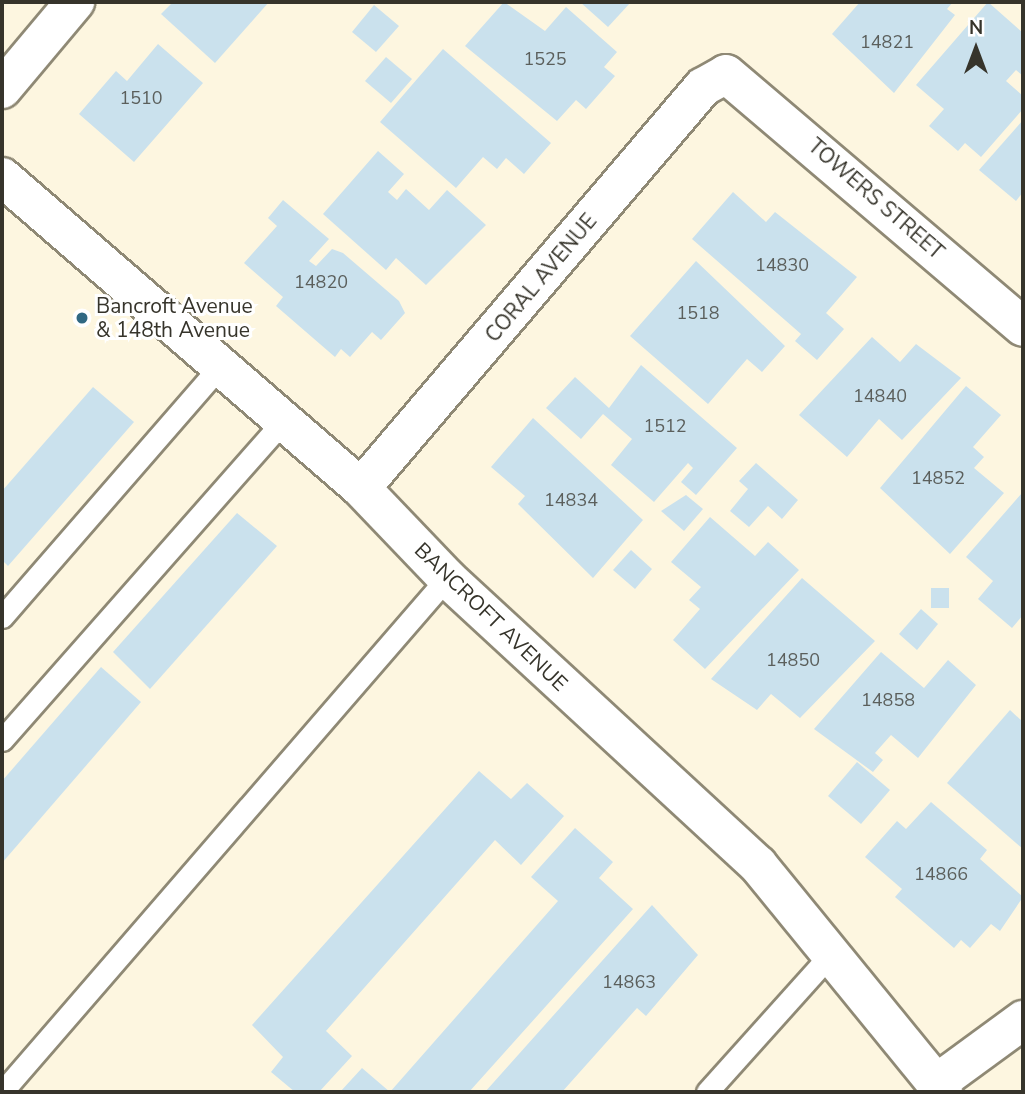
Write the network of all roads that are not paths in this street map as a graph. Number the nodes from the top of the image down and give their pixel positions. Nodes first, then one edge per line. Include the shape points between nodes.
1 (75, 2) edge
2 (726, 74) joint
3 (2, 89) edge
4 (2, 177) edge
5 (1023, 327) edge
6 (220, 366) junction
7 (284, 421) junction
8 (360, 488) junction
9 (447, 578) junction
10 (2, 617) edge
11 (2, 740) edge
12 (830, 956) junction
13 (1023, 1020) edge
14 (940, 1087) edge
15 (2, 1092) edge
16 (707, 1092) edge

1 - 3 main road
2 - 5 main road, TOWERS STREET
2 - 8 main road, CORAL AVENUE via 703,87
4 - 6 main road, BANCROFT AVENUE
6 - 7 main road, BANCROFT AVENUE
6 - 10 lane
7 - 8 main road, BANCROFT AVENUE
7 - 11 lane
8 - 9 main road, BANCROFT AVENUE
9 - 12 main road, BANCROFT AVENUE via 758,865
9 - 15 lane
12 - 14 main road, BANCROFT AVENUE
12 - 16 lane
13 - 14 main road

